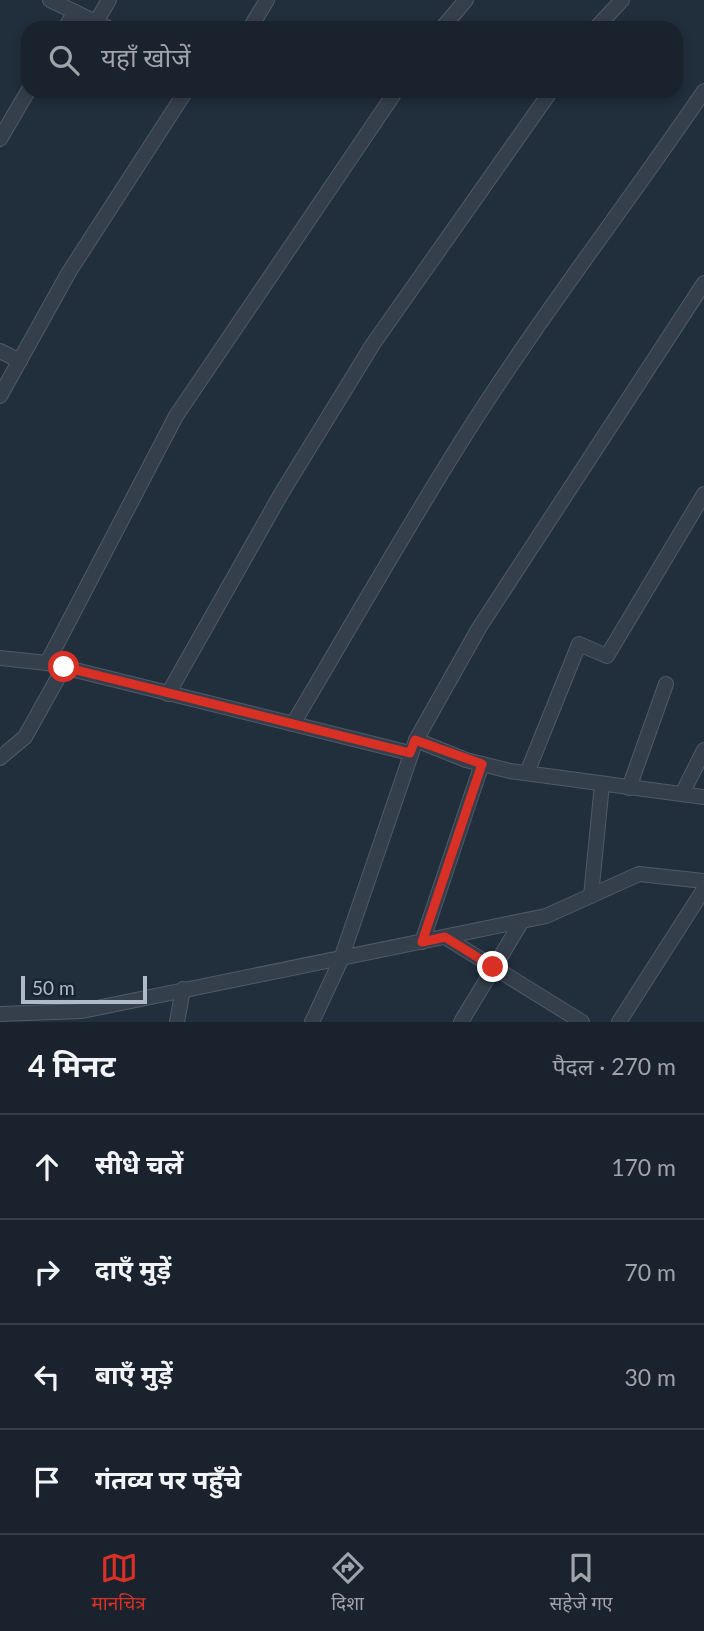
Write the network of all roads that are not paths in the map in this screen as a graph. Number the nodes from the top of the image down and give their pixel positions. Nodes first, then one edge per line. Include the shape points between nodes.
1 (50, 0) edge
2 (109, 0) edge
3 (267, 0) edge
4 (466, 0) edge
5 (622, 0) edge
6 (75, 12) junction
7 (69, 21) edge
8 (94, 21) edge
9 (103, 21) edge
10 (254, 21) edge
11 (448, 21) edge
12 (602, 21) edge
13 (704, 90) edge
14 (24, 98) edge
15 (181, 98) edge
16 (391, 98) edge
17 (546, 98) edge
18 (0, 139) edge
19 (704, 283) edge
20 (0, 351) edge
21 (20, 360) junction
22 (0, 396) edge
23 (704, 494) edge
24 (0, 658) edge
25 (47, 663) junction
26 (64, 667) junction
27 (666, 684) dead end
28 (169, 694) junction
29 (293, 724) junction
30 (413, 746) junction
31 (704, 750) edge
32 (0, 758) edge
33 (482, 764) junction
34 (527, 773) junction
35 (601, 784) junction
36 (629, 788) junction
37 (682, 794) junction
38 (704, 797) edge
39 (704, 881) edge
40 (704, 889) edge
41 (591, 896) junction
42 (522, 921) junction
43 (445, 937) junction
44 (422, 942) junction
45 (342, 955) junction
46 (493, 967) junction
47 (183, 989) junction
48 (0, 1014) edge
49 (81, 1016) edge
50 (177, 1022) edge
51 (312, 1022) edge
52 (461, 1022) edge
53 (582, 1022) edge
54 (619, 1022) edge

1 - 6 street
2 - 9 street
3 - 10 street
4 - 11 street
5 - 12 street
6 - 7 street
6 - 8 street
13 - 29 street via 563,287 459,444
14 - 18 street
15 - 21 street via 69,272
16 - 25 street via 176,416
17 - 28 street via 373,344 281,494
19 - 30 street via 479,628
20 - 21 street
21 - 22 street
23 - 34 street via 607,656 579,644
24 - 25 street
25 - 26 street
26 - 28 street
26 - 32 street via 24,737
27 - 36 street
28 - 29 street
29 - 30 street
30 - 33 street
30 - 45 street
31 - 37 street
33 - 34 street
33 - 44 street
34 - 35 street
35 - 36 street
35 - 41 street
36 - 37 street
37 - 38 street
39 - 41 street via 639,874
40 - 54 street
41 - 42 street
42 - 43 street
42 - 46 street
43 - 44 street
43 - 46 street
44 - 45 street
45 - 47 street
45 - 51 street
46 - 52 street
46 - 53 street
47 - 49 street
47 - 50 street
48 - 49 street

